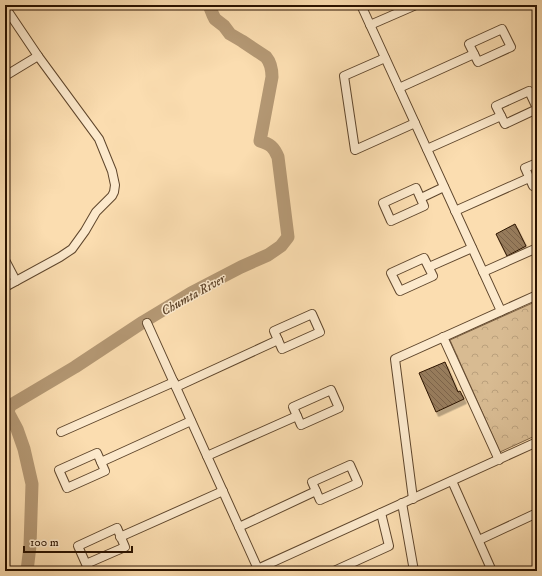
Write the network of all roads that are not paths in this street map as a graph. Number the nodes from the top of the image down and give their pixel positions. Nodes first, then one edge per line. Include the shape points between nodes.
1 (361, 5) edge
2 (416, 5) edge
3 (5, 8) edge
4 (370, 25) junction
5 (474, 54) junction
6 (38, 56) junction
7 (385, 58) junction
8 (5, 76) edge
9 (399, 88) junction
10 (537, 109) edge
11 (501, 116) junction
12 (415, 123) junction
13 (427, 149) junction
14 (537, 162) edge
15 (529, 178) junction
16 (537, 184) edge
17 (444, 187) junction
18 (421, 198) junction
19 (455, 211) junction
20 (472, 248) junction
21 (537, 248) edge
22 (5, 260) edge
23 (429, 267) junction
24 (483, 272) junction
25 (16, 281) junction
26 (5, 287) edge
27 (537, 295) edge
28 (501, 311) junction
29 (147, 323) dead end
30 (443, 337) junction
31 (278, 340) junction
32 (175, 384) junction
33 (297, 416) junction
34 (191, 421) junction
35 (61, 432) dead end
36 (537, 442) edge
37 (207, 456) junction
38 (499, 460) junction
39 (101, 462) junction
40 (452, 481) junction
41 (223, 491) junction
42 (316, 491) junction
43 (413, 499) junction
44 (402, 503) junction
45 (381, 513) junction
46 (537, 513) edge
47 (239, 527) junction
48 (120, 537) junction
49 (478, 540) junction
50 (255, 570) edge
51 (334, 571) edge
52 (414, 571) edge
53 (492, 571) edge

1 - 4 street
2 - 4 street
3 - 6 street
4 - 7 street
5 - 5 street via 478,62 511,47 502,29 469,44
5 - 9 street
6 - 8 street
6 - 25 street via 99,139 115,185 112,196 96,212 72,249
7 - 9 street
7 - 12 street via 344,76 355,150
9 - 12 street
10 - 11 street via 505,124
10 - 11 street via 529,91 496,106
11 - 13 street
12 - 13 street
13 - 17 street
14 - 15 street via 525,168
15 - 16 street via 533,186
15 - 19 street
17 - 18 street
17 - 19 street
18 - 18 street via 416,188 383,203 392,221 424,206
19 - 20 street
20 - 23 street
20 - 24 street
21 - 24 street
22 - 25 street
23 - 23 street via 424,258 391,273 400,291 432,276
24 - 28 street
25 - 26 street
27 - 28 street
28 - 30 street
29 - 32 street
30 - 38 street
30 - 43 street via 395,359
31 - 31 street via 282,349 320,332 312,314 274,331
31 - 32 street
32 - 34 street
32 - 35 street
33 - 33 street via 301,425 339,408 331,390 293,407
33 - 37 street
34 - 37 street
34 - 39 street
36 - 38 street
37 - 41 street
38 - 40 street
39 - 39 street via 97,453 59,470 67,488 105,471
40 - 43 street
40 - 49 street
41 - 47 street
41 - 48 street
42 - 42 street via 320,500 358,483 350,465 312,482
42 - 47 street
43 - 44 street
44 - 45 street
44 - 52 street
45 - 50 street
45 - 51 street via 389,546
46 - 49 street
47 - 50 street
48 - 48 street via 117,528 78,546 86,564 125,547
49 - 53 street

